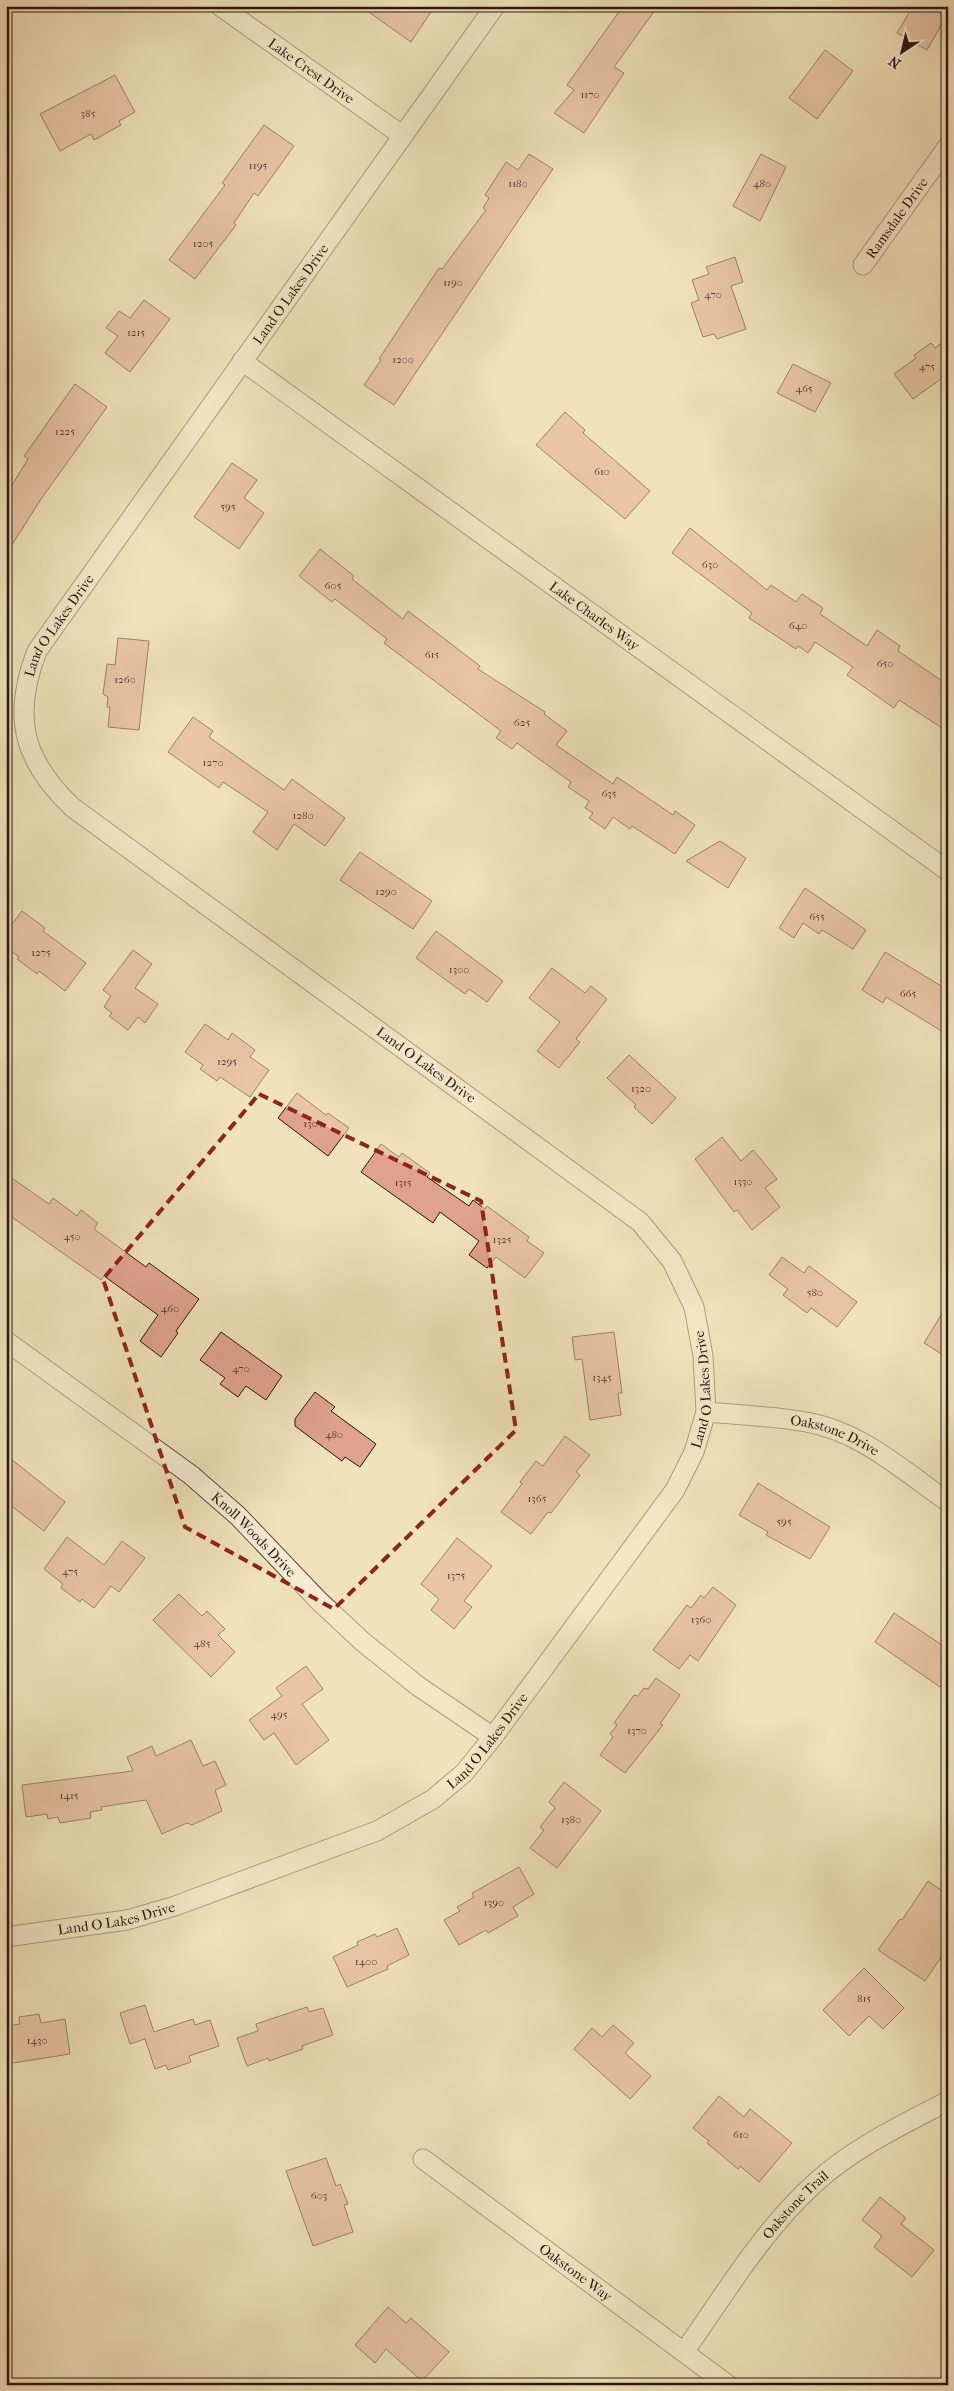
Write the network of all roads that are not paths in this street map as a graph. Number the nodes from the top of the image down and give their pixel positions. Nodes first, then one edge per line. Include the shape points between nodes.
1 (220, 6) edge
2 (495, 6) edge
3 (403, 136) junction
4 (948, 146) edge
5 (862, 265) dead end
6 (242, 361) junction
7 (948, 871) edge
8 (6, 1341) edge
9 (706, 1412) junction
10 (948, 1502) edge
11 (493, 1737) junction
12 (6, 1936) edge
13 (948, 2101) edge
14 (423, 2158) dead end
15 (684, 2352) junction
16 (728, 2385) edge

1 - 3 street, Lake Crest Drive
2 - 3 street, Land O Lakes Drive
3 - 6 street, Land O Lakes Drive
4 - 5 street, Ramsdale Drive
6 - 7 street, Lake Charles Way
6 - 9 street, Land O Lakes Drive via 37,651 28,675 23,705 25,730 34,759 51,787 72,807 640,1222 672,1261 694,1307 703,1356
8 - 11 street, Knoll Woods Drive via 191,1475 238,1516 364,1642 418,1686
9 - 10 street, Oakstone Drive via 807,1422 840,1432 873,1448
9 - 11 street, Land O Lakes Drive via 694,1452 674,1490
11 - 12 street, Land O Lakes Drive via 464,1773 433,1799 377,1831 175,1906 127,1920
13 - 15 street, Oakstone Trail via 872,2142 815,2182 767,2234
14 - 15 street, Oakstone Way
15 - 16 street, Oakstone Way

